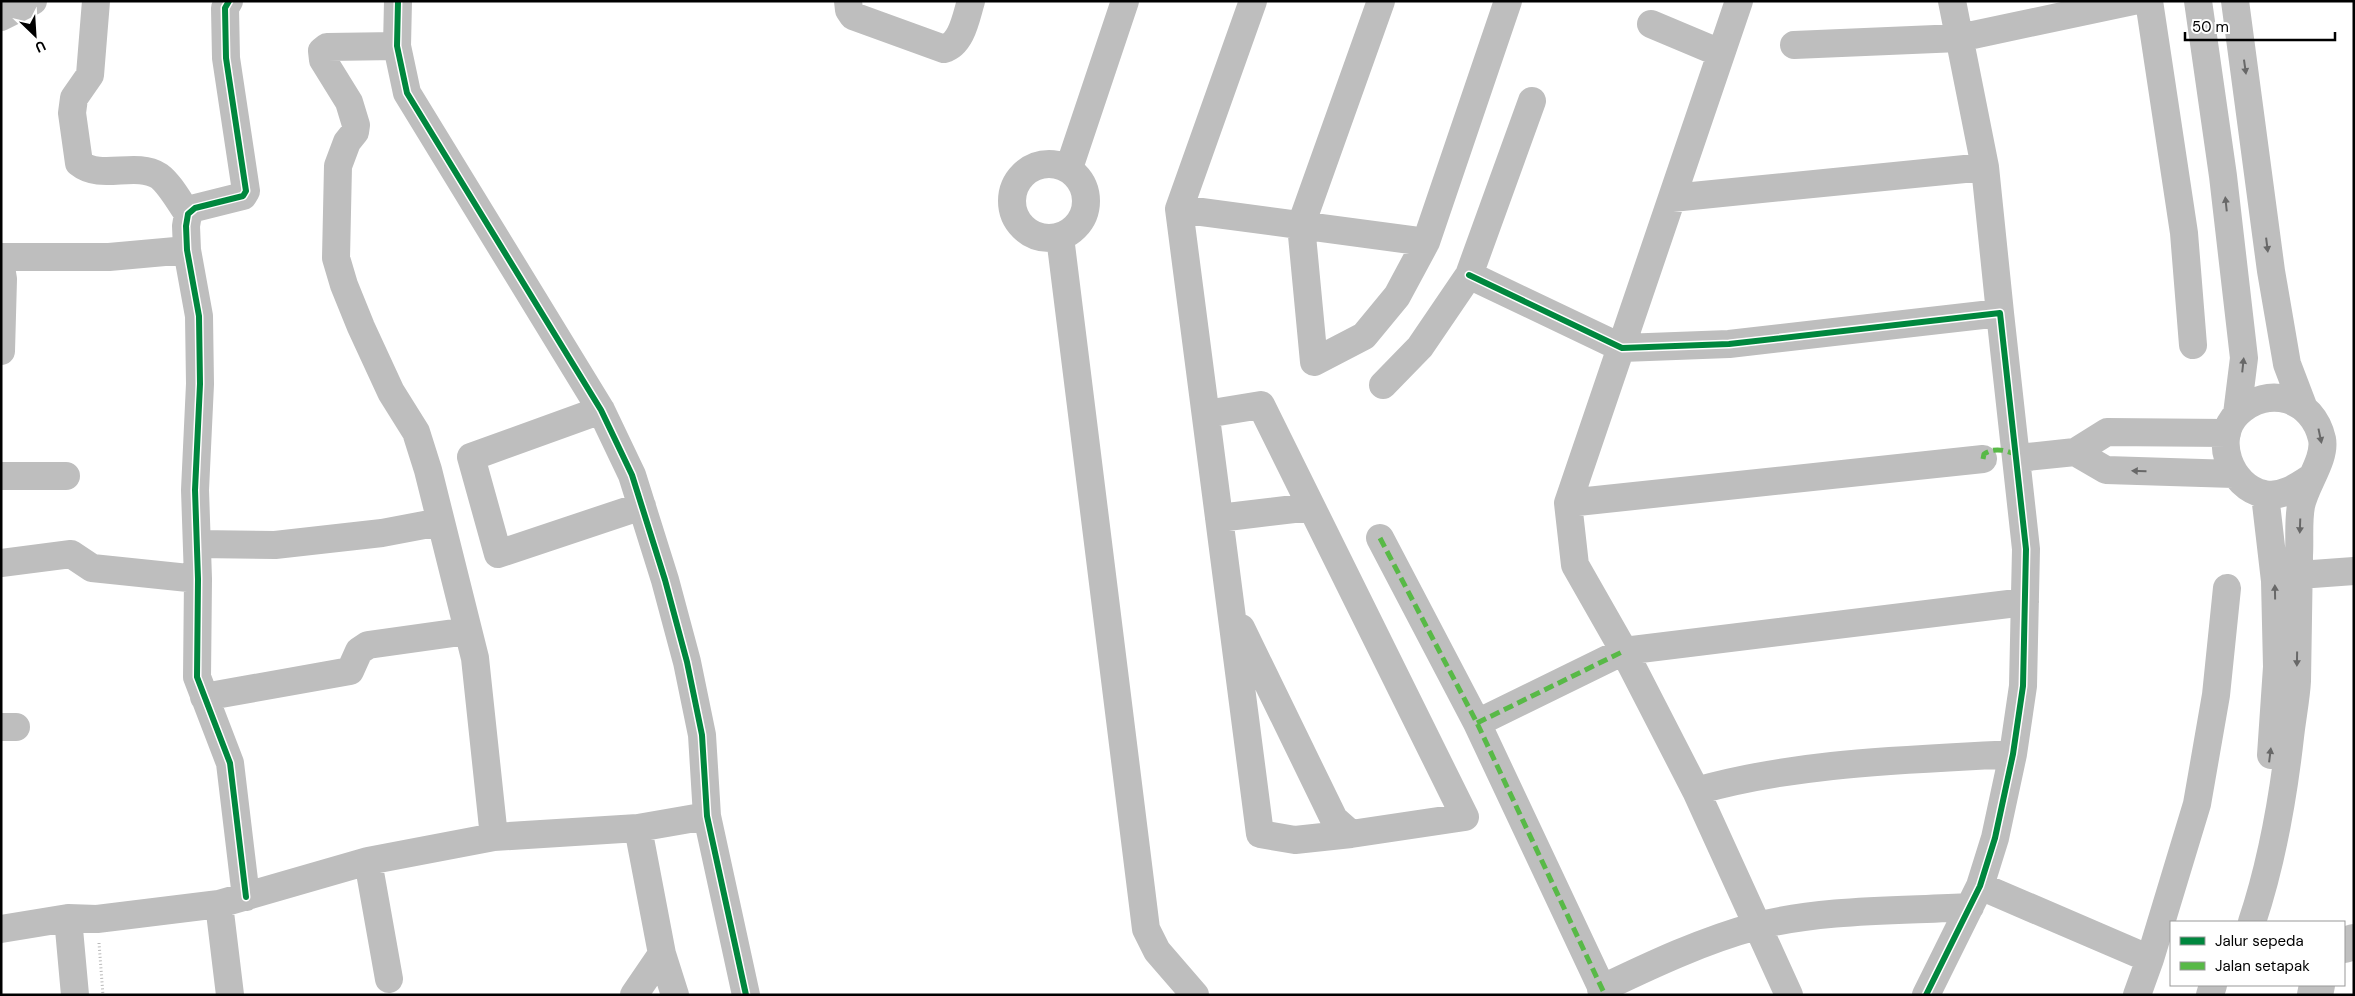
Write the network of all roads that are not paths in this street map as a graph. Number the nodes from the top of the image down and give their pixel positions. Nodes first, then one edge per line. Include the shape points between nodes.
1 (33, 1) edge
2 (96, 1) edge
3 (228, 1) edge
4 (398, 1) edge
5 (848, 1) edge
6 (971, 1) edge
7 (1125, 1) edge
8 (1253, 1) edge
9 (1381, 1) edge
10 (1508, 1) edge
11 (1738, 1) edge
12 (1952, 1) edge
13 (2133, 1) edge
14 (2149, 1) edge
15 (2198, 1) edge
16 (2235, 1) edge
17 (1, 17) edge
18 (1651, 24) dead end
19 (1959, 38) junction
20 (1794, 45) dead end
21 (397, 46) junction
22 (1720, 53) junction
23 (1532, 101) dead end
24 (1985, 167) junction
25 (1069, 168) junction
26 (1672, 198) junction
27 (1179, 209) junction
28 (188, 214) junction
29 (1301, 225) junction
30 (1060, 237) junction
31 (1426, 242) junction
32 (187, 250) junction
33 (1, 257) edge
34 (1, 267) edge
35 (1469, 275) junction
36 (2000, 313) junction
37 (2194, 345) dead end
38 (1622, 348) junction
39 (1, 350) edge
40 (1383, 385) dead end
41 (2303, 406) junction
42 (601, 410) junction
43 (1206, 414) junction
44 (2232, 423) junction
45 (2075, 452) junction
46 (2018, 458) junction
47 (1983, 459) dead end
48 (2234, 474) junction
49 (1, 476) edge
50 (66, 476) dead end
51 (2309, 479) junction
52 (2265, 495) junction
53 (1568, 503) junction
54 (642, 506) junction
55 (1311, 507) junction
56 (1219, 518) junction
57 (440, 522) junction
58 (1380, 538) dead end
59 (197, 544) junction
60 (1, 563) edge
61 (2354, 571) edge
62 (2299, 575) junction
63 (198, 579) junction
64 (2227, 588) dead end
65 (2025, 602) junction
66 (1230, 607) junction
67 (468, 632) junction
68 (1624, 651) junction
69 (204, 697) junction
70 (1477, 722) junction
71 (2012, 754) junction
72 (1696, 791) junction
73 (706, 816) junction
74 (638, 828) junction
75 (1352, 834) junction
76 (494, 837) junction
77 (368, 861) junction
78 (246, 897) junction
79 (1975, 897) junction
80 (218, 904) junction
81 (68, 918) junction
82 (2236, 921) edge
83 (2252, 921) edge
84 (1757, 926) junction
85 (1, 929) edge
86 (662, 954) junction
87 (2150, 959) junction
88 (389, 979) dead end
89 (1603, 992) edge
90 (75, 995) edge
91 (230, 995) edge
92 (634, 995) edge
93 (675, 995) edge
94 (746, 995) edge
95 (1195, 995) edge
96 (1789, 995) edge
97 (1926, 995) edge
98 (2137, 995) edge

1 - 17 street
2 - 28 street via 90,75 74,98 72,113 79,163 92,170 149,172 160,177
3 - 28 street via 225,8 226,58 246,191 235,200 203,204
4 - 21 street
5 - 6 street via 853,16 944,49 958,38
7 - 25 street
8 - 27 street
9 - 29 street
10 - 31 street
11 - 22 street
12 - 19 street
13 - 19 street
14 - 37 street via 2184,233
44 -> 15 street via 2244,358
16 -> 41 street via 2271,271 2287,364
18 - 22 street
19 - 20 street
19 - 24 street
21 - 42 street via 407,93
21 - 57 street via 327,47 322,51 323,60 349,102 356,125 338,166 336,258 361,327 391,392 416,432
22 - 26 street
23 - 35 street
24 - 26 street
24 - 36 street
25 - 30 street via 1084,187 1087,199 1079,222
25 - 30 street via 1048,163 1033,167 1020,176 1011,196 1015,216 1028,232 1049,238
26 - 38 street
27 - 29 street
27 - 43 street
28 - 32 street
29 - 31 street
29 - 31 street via 1314,362 1364,336 1396,296
30 - 95 street via 1146,928 1157,951
32 - 33 street via 109,257
32 - 59 street via 199,316
34 - 39 street via 4,279
35 - 38 street
35 - 40 street via 1420,346
36 - 38 street via 1729,344
36 - 46 street via 2008,400
38 - 53 street
41 - 44 street via 2281,397 2257,400
41 -> 51 street via 2317,422 2322,441 2320,461
42 - 54 street via 632,475
42 - 54 street via 471,458 498,554
43 - 55 street via 1261,405
43 - 56 street
44 - 45 street via 2107,432
44 - 48 street via 2226,455
45 - 46 street
48 -> 45 street via 2106,470
46 - 65 street via 2026,549
47 - 53 street
48 - 52 street via 2250,488
49 - 50 street
51 - 52 street via 2292,490
51 -> 62 street via 2301,507
82 -> 52 street via 2258,829 2271,753 2275,581
53 - 68 street via 1575,565
54 - 73 street via 688,662 702,735
55 - 56 street
55 - 75 street via 1464,817
56 - 66 street
57 - 59 street via 382,533 275,545
57 - 67 street
58 - 70 street
59 - 63 street
60 - 63 street via 72,554 92,568
61 - 62 street
62 -> 83 street via 2297,683 2284,790 2261,896
63 - 69 street via 197,677
64 - 87 street via 2216,695 2197,804
65 - 68 street
65 - 71 street via 2023,686
66 - 75 street via 1334,819
66 - 75 street via 1260,834 1295,840
67 - 69 street via 368,645 359,651 350,671
67 - 76 street via 475,658
68 - 70 street
68 - 72 street
69 - 78 street via 230,763
70 - 89 street
71 - 72 street via 1860,763 1731,781
71 - 79 street via 1995,838
72 - 84 street
73 - 74 street
73 - 94 street
74 - 76 street
74 - 86 street
76 - 77 street
77 - 78 street
77 - 88 street
78 - 80 street
79 - 84 street
79 - 87 street
79 - 97 street
80 - 81 street via 97,920
80 - 91 street
81 - 85 street
81 - 90 street
84 - 89 street via 1659,961
84 - 96 street
86 - 92 street
86 - 93 street
87 - 98 street

